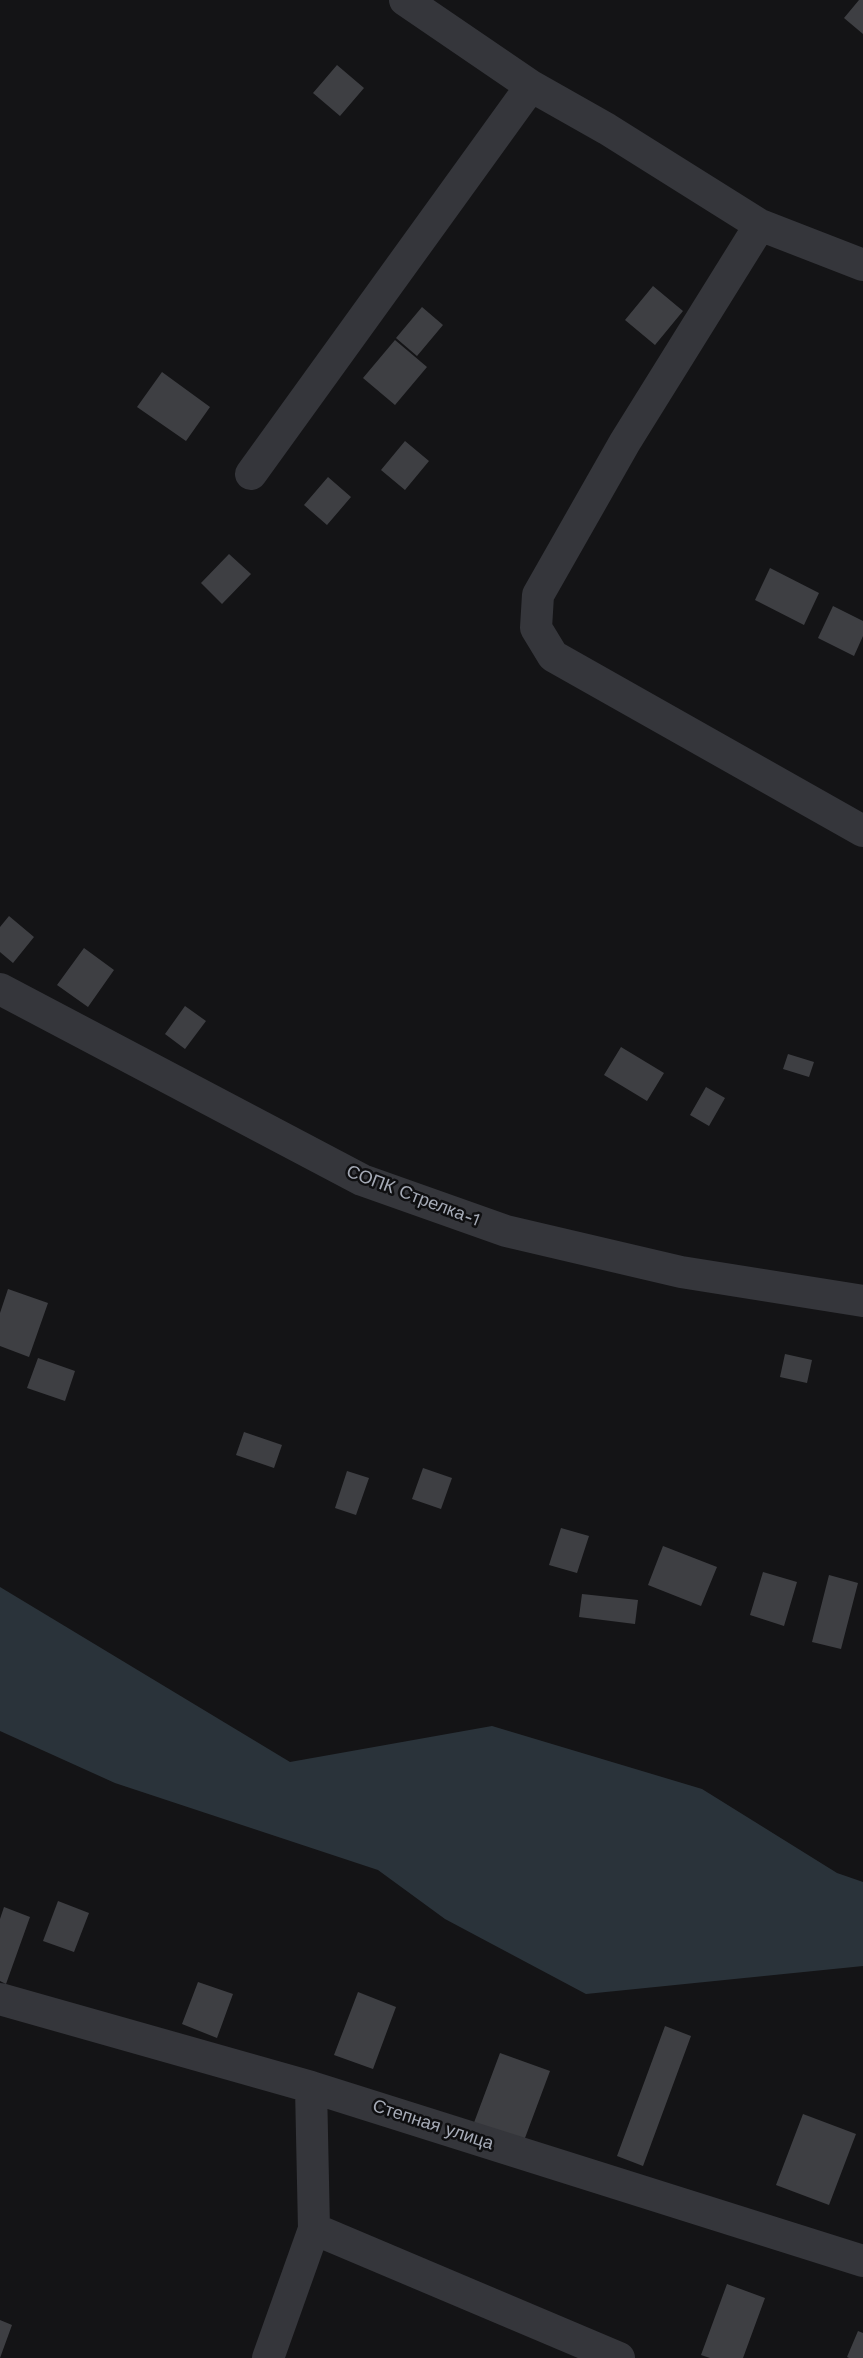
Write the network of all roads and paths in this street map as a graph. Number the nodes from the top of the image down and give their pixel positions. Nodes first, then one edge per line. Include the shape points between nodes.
1 (405, 0) edge
2 (531, 86) junction
3 (760, 225) junction
4 (863, 264) edge
5 (251, 474) dead end
6 (863, 831) edge
7 (0, 989) edge
8 (863, 1300) edge
9 (0, 1999) edge
10 (311, 2087) junction
11 (314, 2229) junction
12 (863, 2261) edge
13 (268, 2358) edge
14 (619, 2358) edge

1 - 2 street
2 - 3 street
2 - 5 street
3 - 4 street
3 - 6 street via 625,442 538,595 536,628 553,656
7 - 8 street, СОПК Стрелка-1 via 362,1180 506,1231 681,1272
9 - 10 street, Степная улица
10 - 11 street
10 - 12 street, Степная улица
11 - 13 street
11 - 14 street

